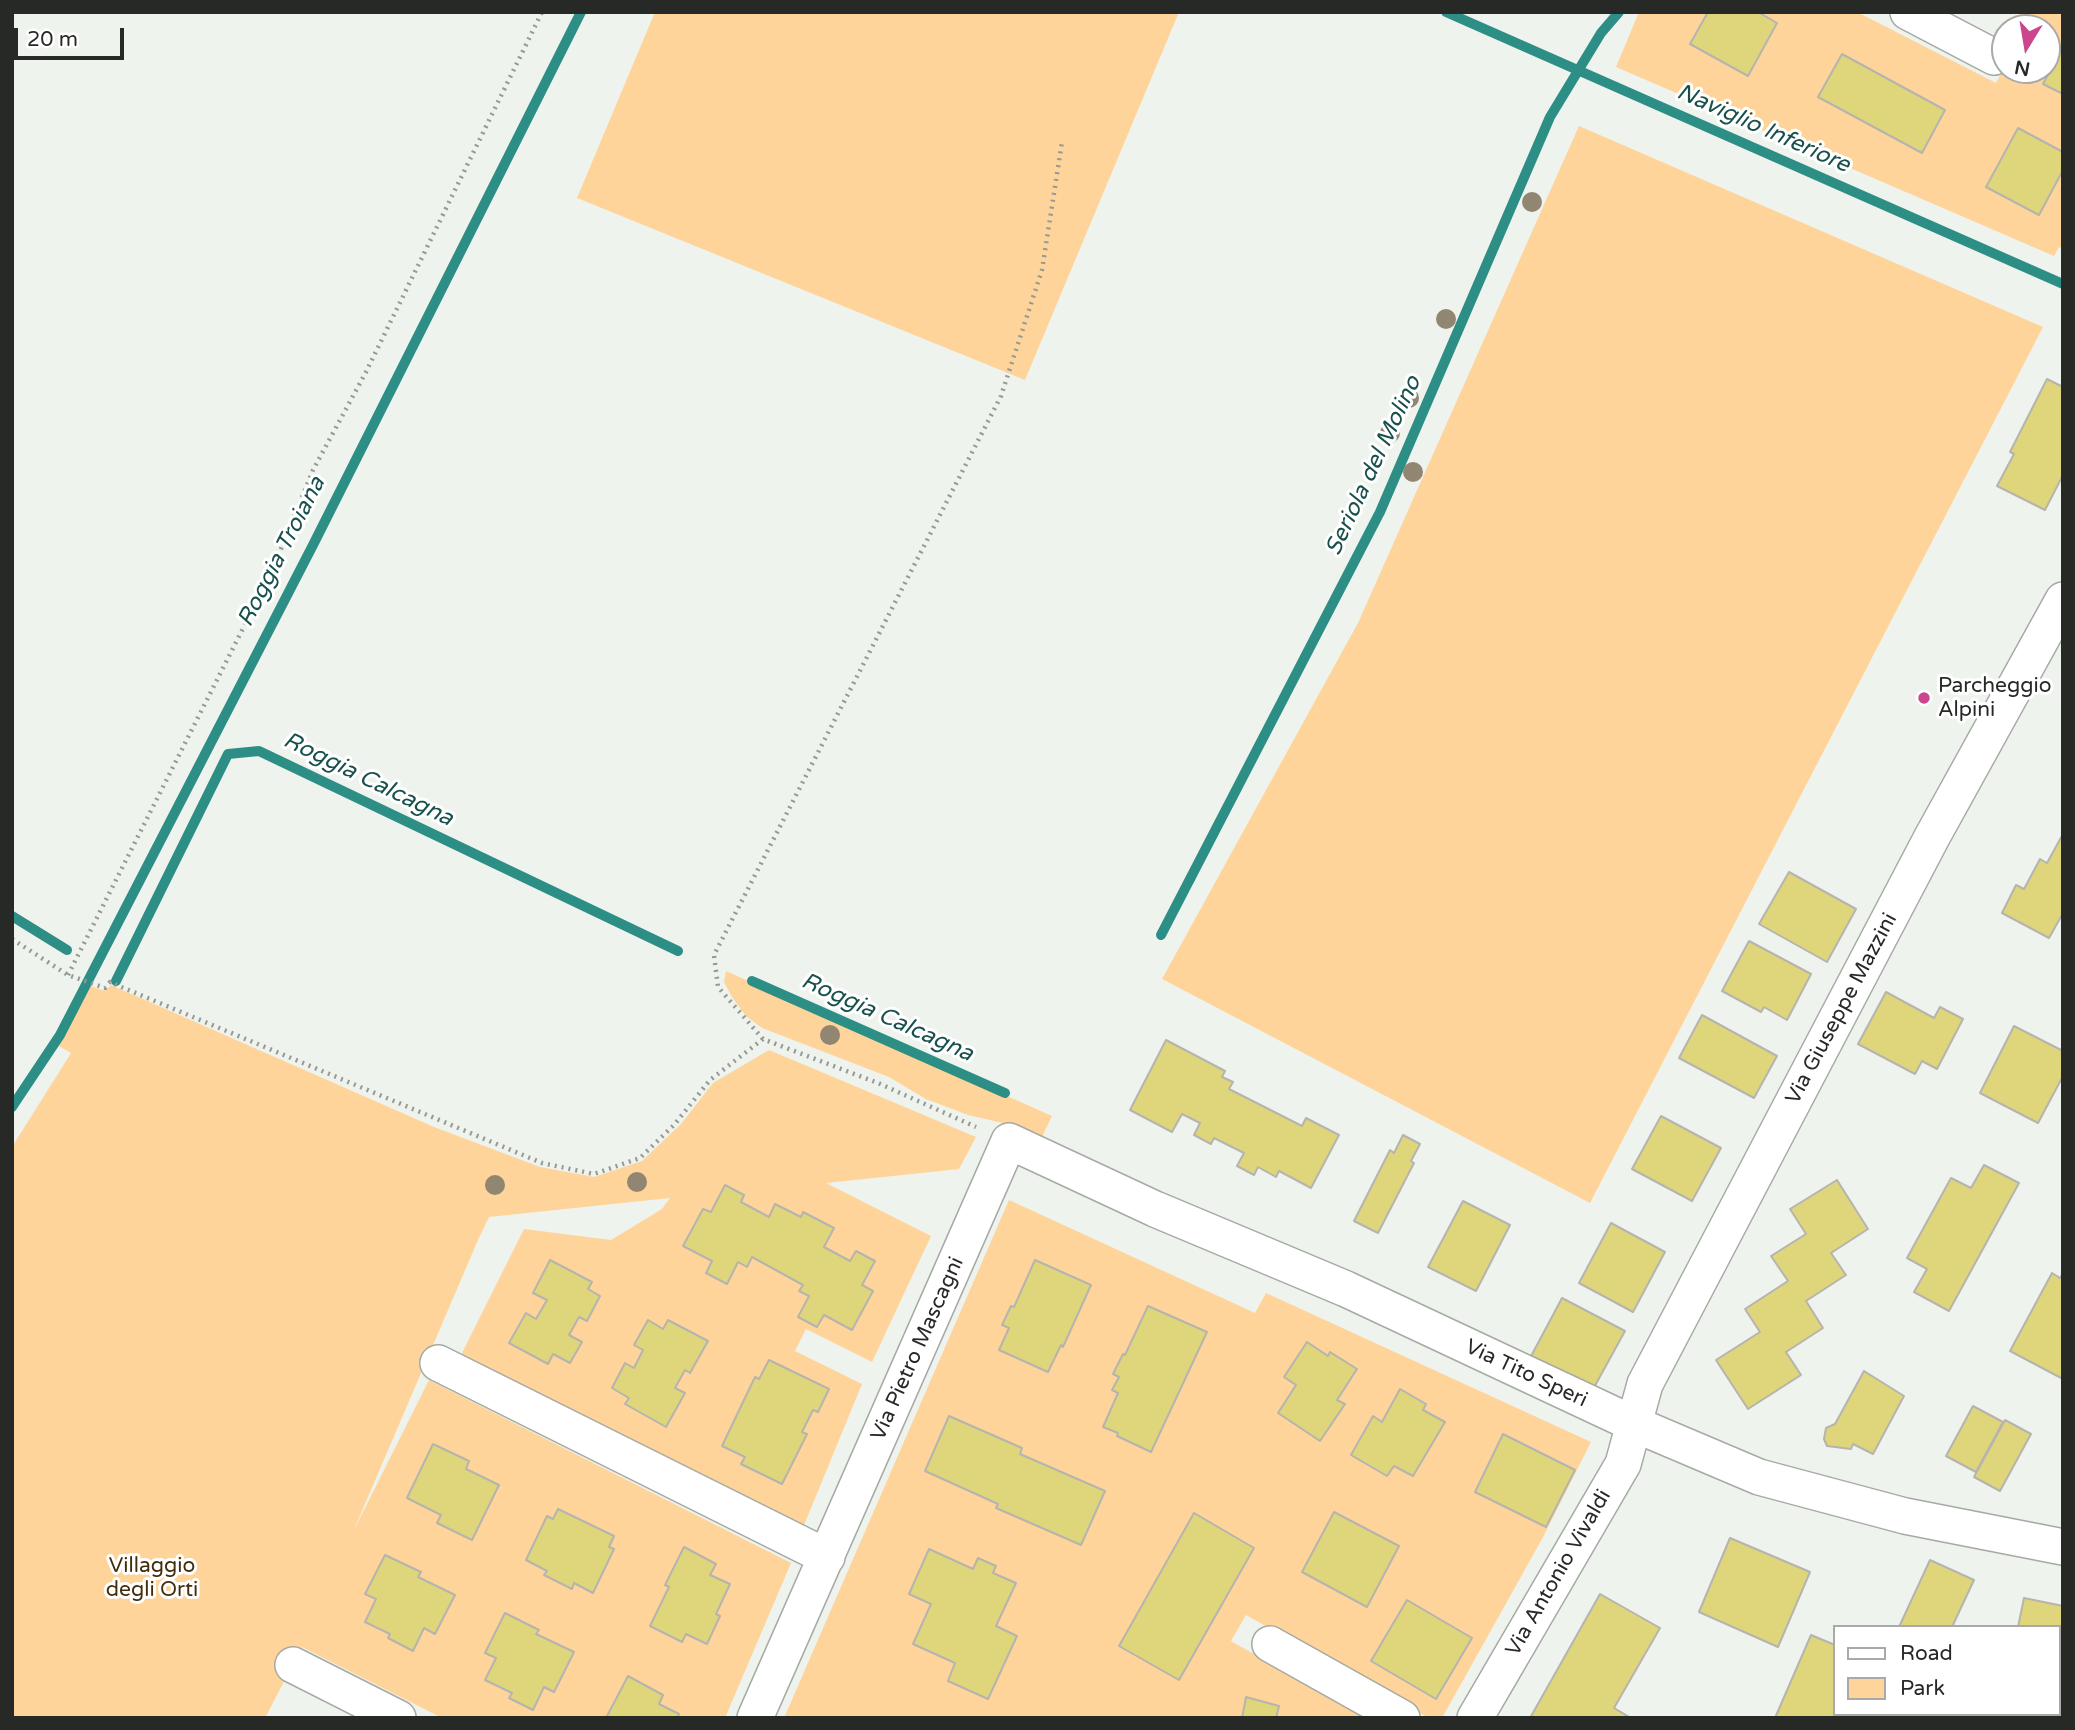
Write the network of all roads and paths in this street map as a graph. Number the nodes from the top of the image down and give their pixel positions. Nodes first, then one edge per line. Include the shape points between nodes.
1 (542, 12) edge
2 (1908, 12) edge
3 (1991, 55) edge
4 (1062, 142) dead end
5 (2048, 604) edge
6 (12, 939) edge
7 (68, 975) junction
8 (763, 1038) junction
9 (1009, 1141) junction
10 (438, 1363) dead end
11 (1634, 1424) junction
12 (2063, 1547) edge
13 (827, 1557) junction
14 (1270, 1644) dead end
15 (293, 1665) dead end
16 (398, 1718) edge
17 (755, 1718) edge
18 (1402, 1718) edge
19 (1475, 1718) edge

1 - 7 path via 366,372 313,470 272,571
2 - 3 street
4 - 8 path via 1042,270 1001,396 714,955 718,987
5 - 11 street, Via Giuseppe Mazzini via 1919,830 1644,1384
6 - 7 path
7 - 8 path via 104,988 110,982 542,1163 594,1174 640,1158 710,1080
8 - 9 path
9 - 11 street, Via Tito Speri via 1155,1209 1346,1289
9 - 13 street, Via Pietro Mascagni
10 - 13 street
11 - 12 street, Via Tito Speri via 1759,1477 1817,1494
11 - 19 street, Via Antonio Vivaldi via 1623,1464
13 - 17 street, Via Pietro Mascagni
14 - 18 street
15 - 16 street

